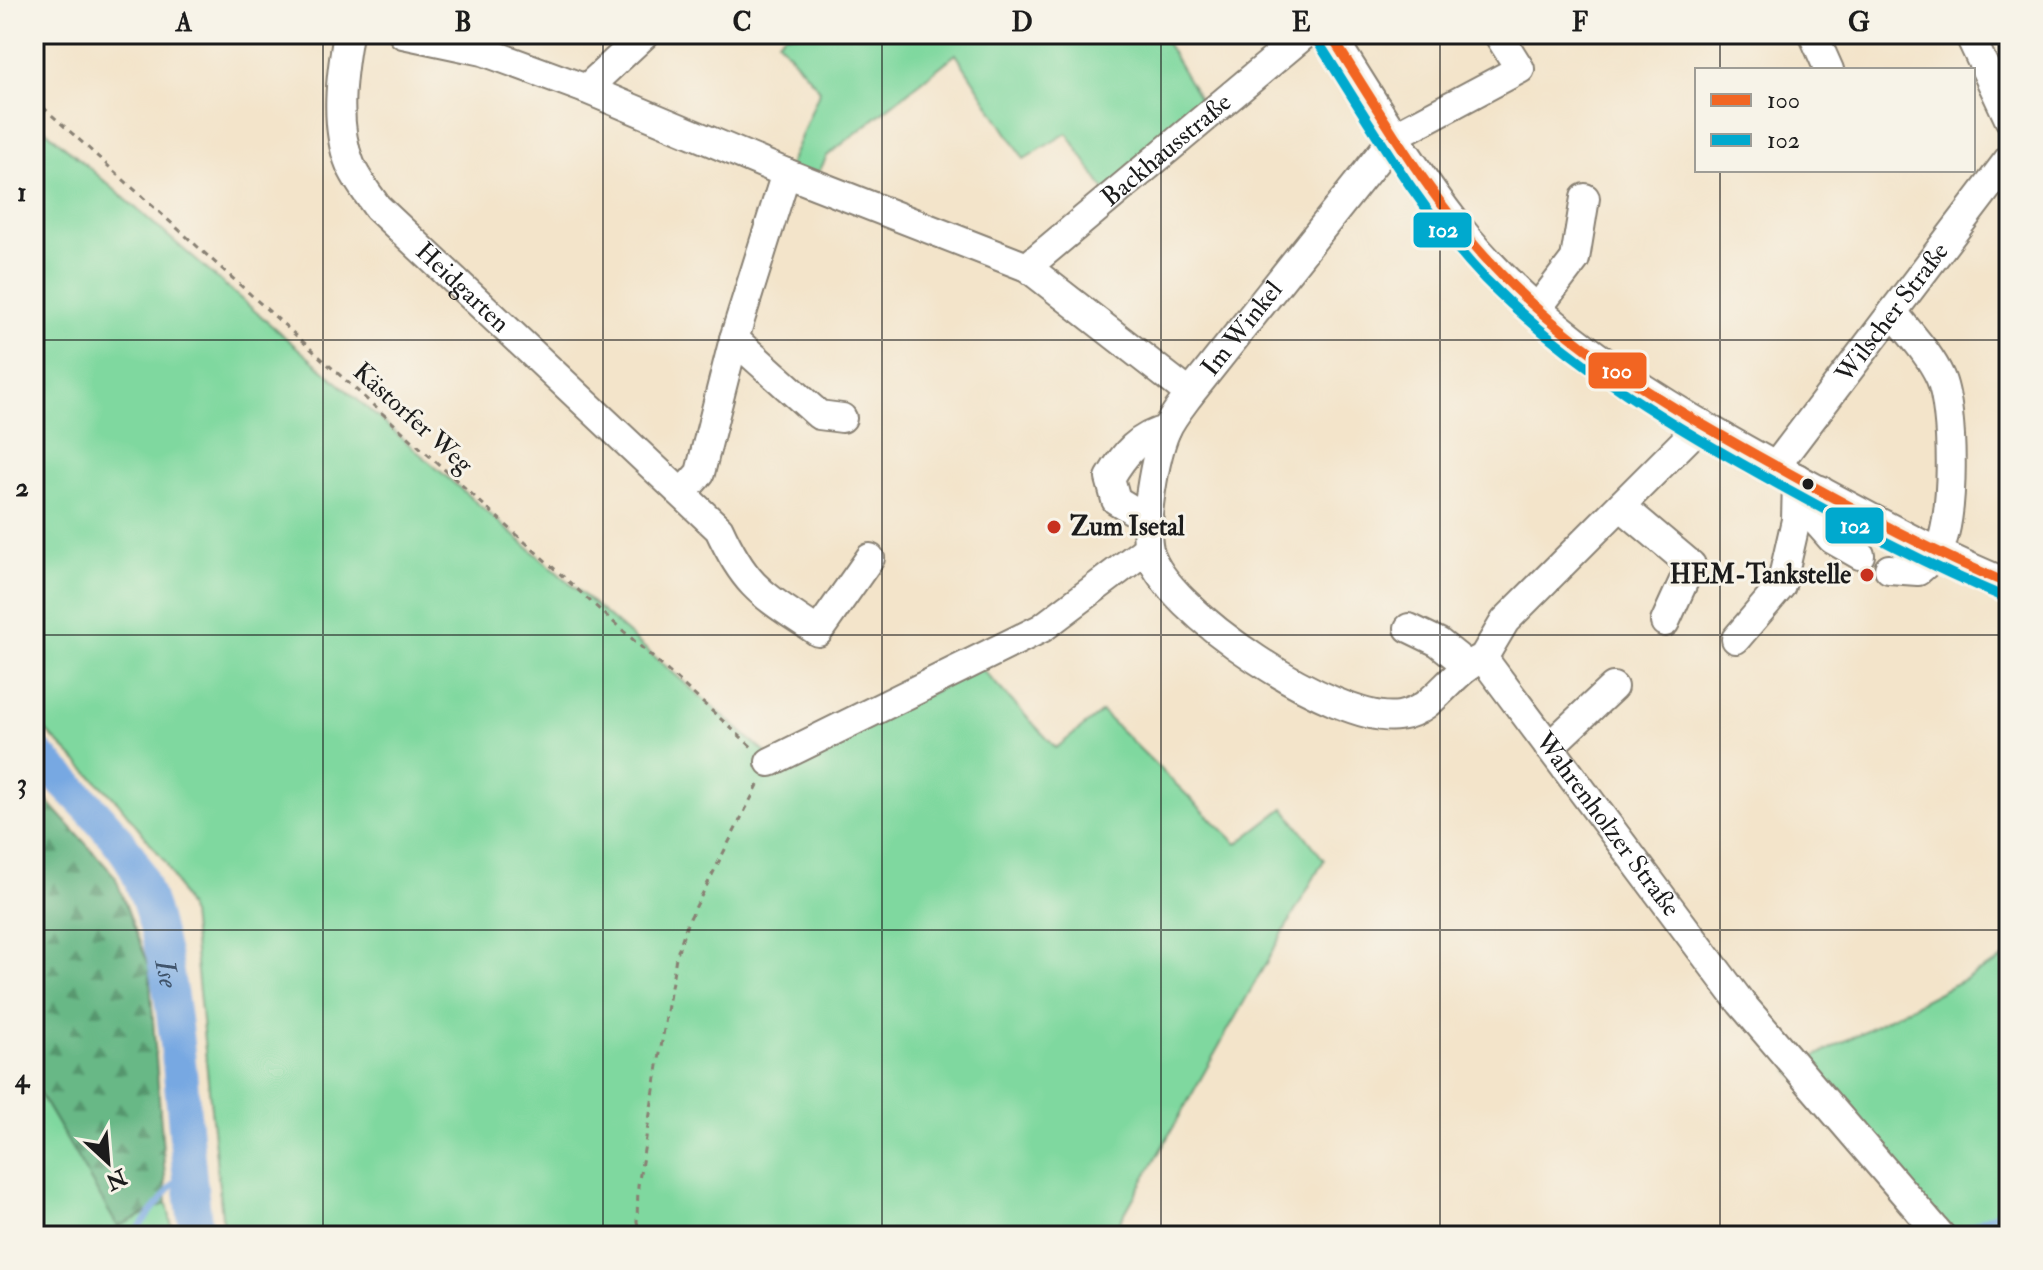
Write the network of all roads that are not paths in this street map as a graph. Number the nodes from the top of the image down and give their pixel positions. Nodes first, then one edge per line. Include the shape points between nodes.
1 (348, 34) edge
2 (403, 34) edge
3 (645, 34) edge
4 (1305, 34) edge
5 (1330, 34) edge
6 (1498, 34) edge
7 (1818, 34) edge
8 (1969, 34) edge
9 (1828, 68) edge
10 (586, 89) junction
11 (2009, 119) edge
12 (1396, 135) junction
13 (2009, 159) edge
14 (786, 173) junction
15 (1585, 198) dead end
16 (1027, 267) junction
17 (1537, 309) junction
18 (1893, 312) junction
19 (734, 339) junction
20 (1190, 394) junction
21 (842, 418) dead end
22 (1702, 424) junction
23 (1166, 430) junction
24 (1798, 478) junction
25 (683, 492) junction
26 (1621, 506) junction
27 (1149, 534) junction
28 (1860, 555) dead end
29 (1936, 555) junction
30 (870, 558) dead end
31 (1889, 569) dead end
32 (2009, 584) edge
33 (1665, 622) dead end
34 (1409, 628) dead end
35 (1736, 639) dead end
36 (1476, 662) junction
37 (1613, 687) dead end
38 (1549, 747) junction
39 (770, 762) road end
40 (1941, 1236) edge

1 - 25 street, Heidgarten via 342,124 350,164 377,207
2 - 10 street via 483,51
3 - 10 street
4 - 16 street, Backhausstraße
5 - 12 street
6 - 12 street via 1520,69
7 - 9 street via 1814,36
8 - 11 street
10 - 14 street
12 - 17 street via 1459,227
12 - 20 street, Im Winkel
13 - 18 street, Wilscher Straße
14 - 16 street
14 - 19 street
15 - 17 street via 1575,259
16 - 20 street
17 - 22 street via 1611,366
18 - 24 street, Wilscher Straße
18 - 29 street via 1932,360 1947,401 1951,487
19 - 21 street via 819,415
19 - 25 street via 700,473
20 - 23 street, Im Winkel
22 - 24 street
22 - 26 street
23 - 27 street, Im Winkel
23 - 27 street via 1146,435 1110,478 1116,500
24 - 28 street via 1817,522 1832,539
24 - 29 street
24 - 35 street via 1796,520 1781,586
25 - 30 street, Heidgarten via 719,529 753,588 818,632
26 - 33 street via 1691,565
26 - 36 street via 1505,621
27 - 36 street via 1154,564 1176,594 1210,624 1280,675 1343,705 1383,717 1415,712
27 - 39 street via 1042,628
29 - 31 street via 1918,571
29 - 32 street
34 - 36 street, Wahrenholzer Straße
36 - 38 street, Wahrenholzer Straße
37 - 38 street
38 - 40 street, Wahrenholzer Straße via 1741,1003

